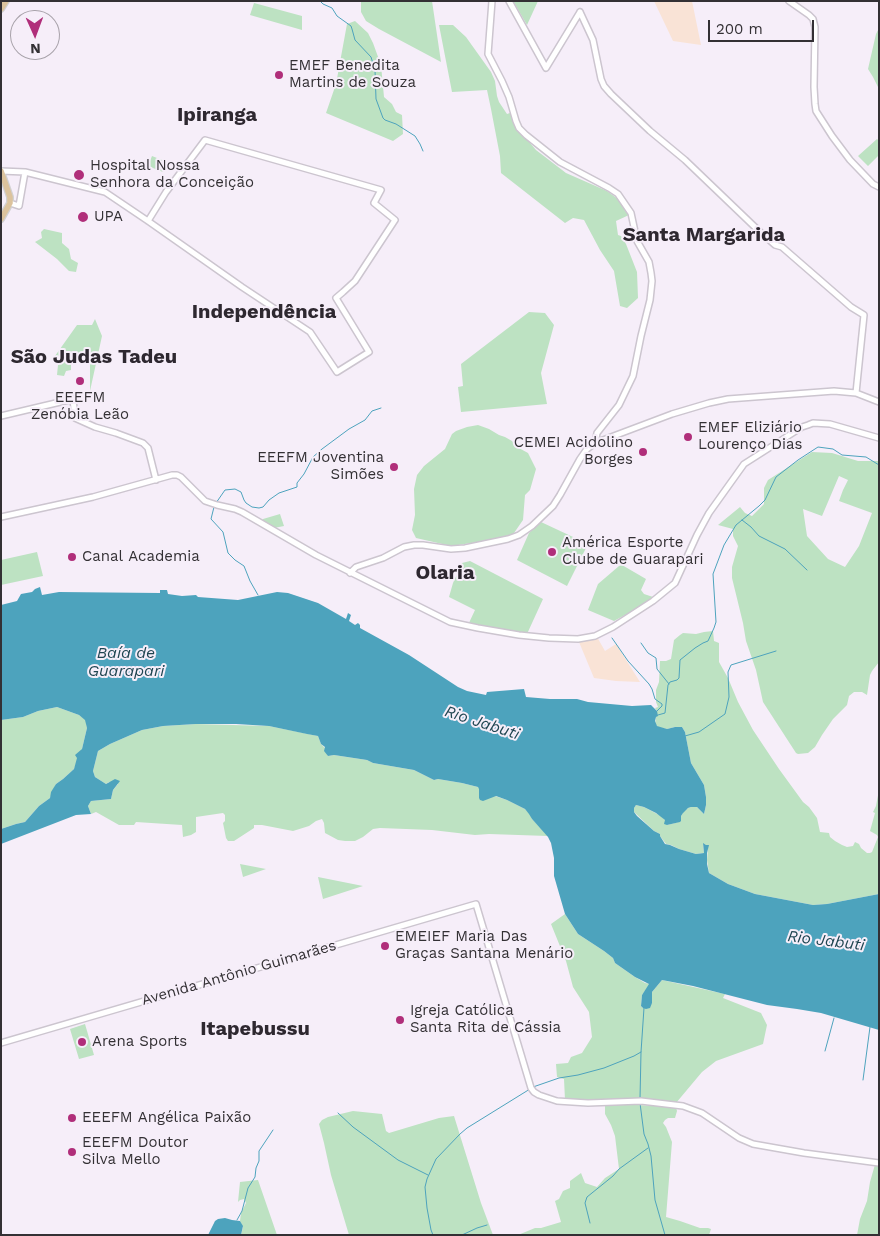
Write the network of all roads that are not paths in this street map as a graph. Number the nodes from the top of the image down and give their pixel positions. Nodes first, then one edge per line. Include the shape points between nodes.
1 (6, 1) edge
2 (492, 1) edge
3 (509, 1) edge
4 (789, 1) edge
5 (1, 9) edge
6 (1, 171) edge
7 (25, 172) junction
8 (879, 188) edge
9 (10, 202) junction
10 (1, 219) edge
11 (148, 221) junction
12 (856, 393) junction
13 (879, 402) edge
14 (1, 416) edge
15 (879, 438) edge
16 (595, 443) junction
17 (156, 480) junction
18 (1, 517) edge
19 (350, 572) junction
20 (1, 1043) edge
21 (879, 1163) edge

1 - 5 main road
2 - 16 street via 488,54 506,89 519,128 560,162 618,194 631,213 635,235 652,273 650,300 633,376 619,405 597,433
3 - 12 street via 546,68 580,12 593,40 604,86 775,245 782,247 864,315
4 - 8 street via 813,19 815,27 816,111 850,160
6 - 7 street
6 - 9 main road
7 - 9 street via 19,206
7 - 11 street via 104,192
9 - 10 main road
11 - 11 street via 205,140 381,190 374,203 395,220 354,281 336,298 369,352 337,372 310,332
12 - 13 street
12 - 16 street via 834,390 728,399 672,414
14 - 17 street via 73,399 75,418 143,443 148,448
15 - 19 street via 830,424 808,424 744,464 709,513 675,583 613,627 587,638 519,635 457,625
16 - 19 street via 580,458 552,506 519,535 464,548 404,547
17 - 18 street
17 - 19 street via 172,475 181,477 205,501 236,509
20 - 21 street, Avenida Antônio Guimarães via 476,904 534,1092 557,1101 641,1101 684,1106 754,1144

